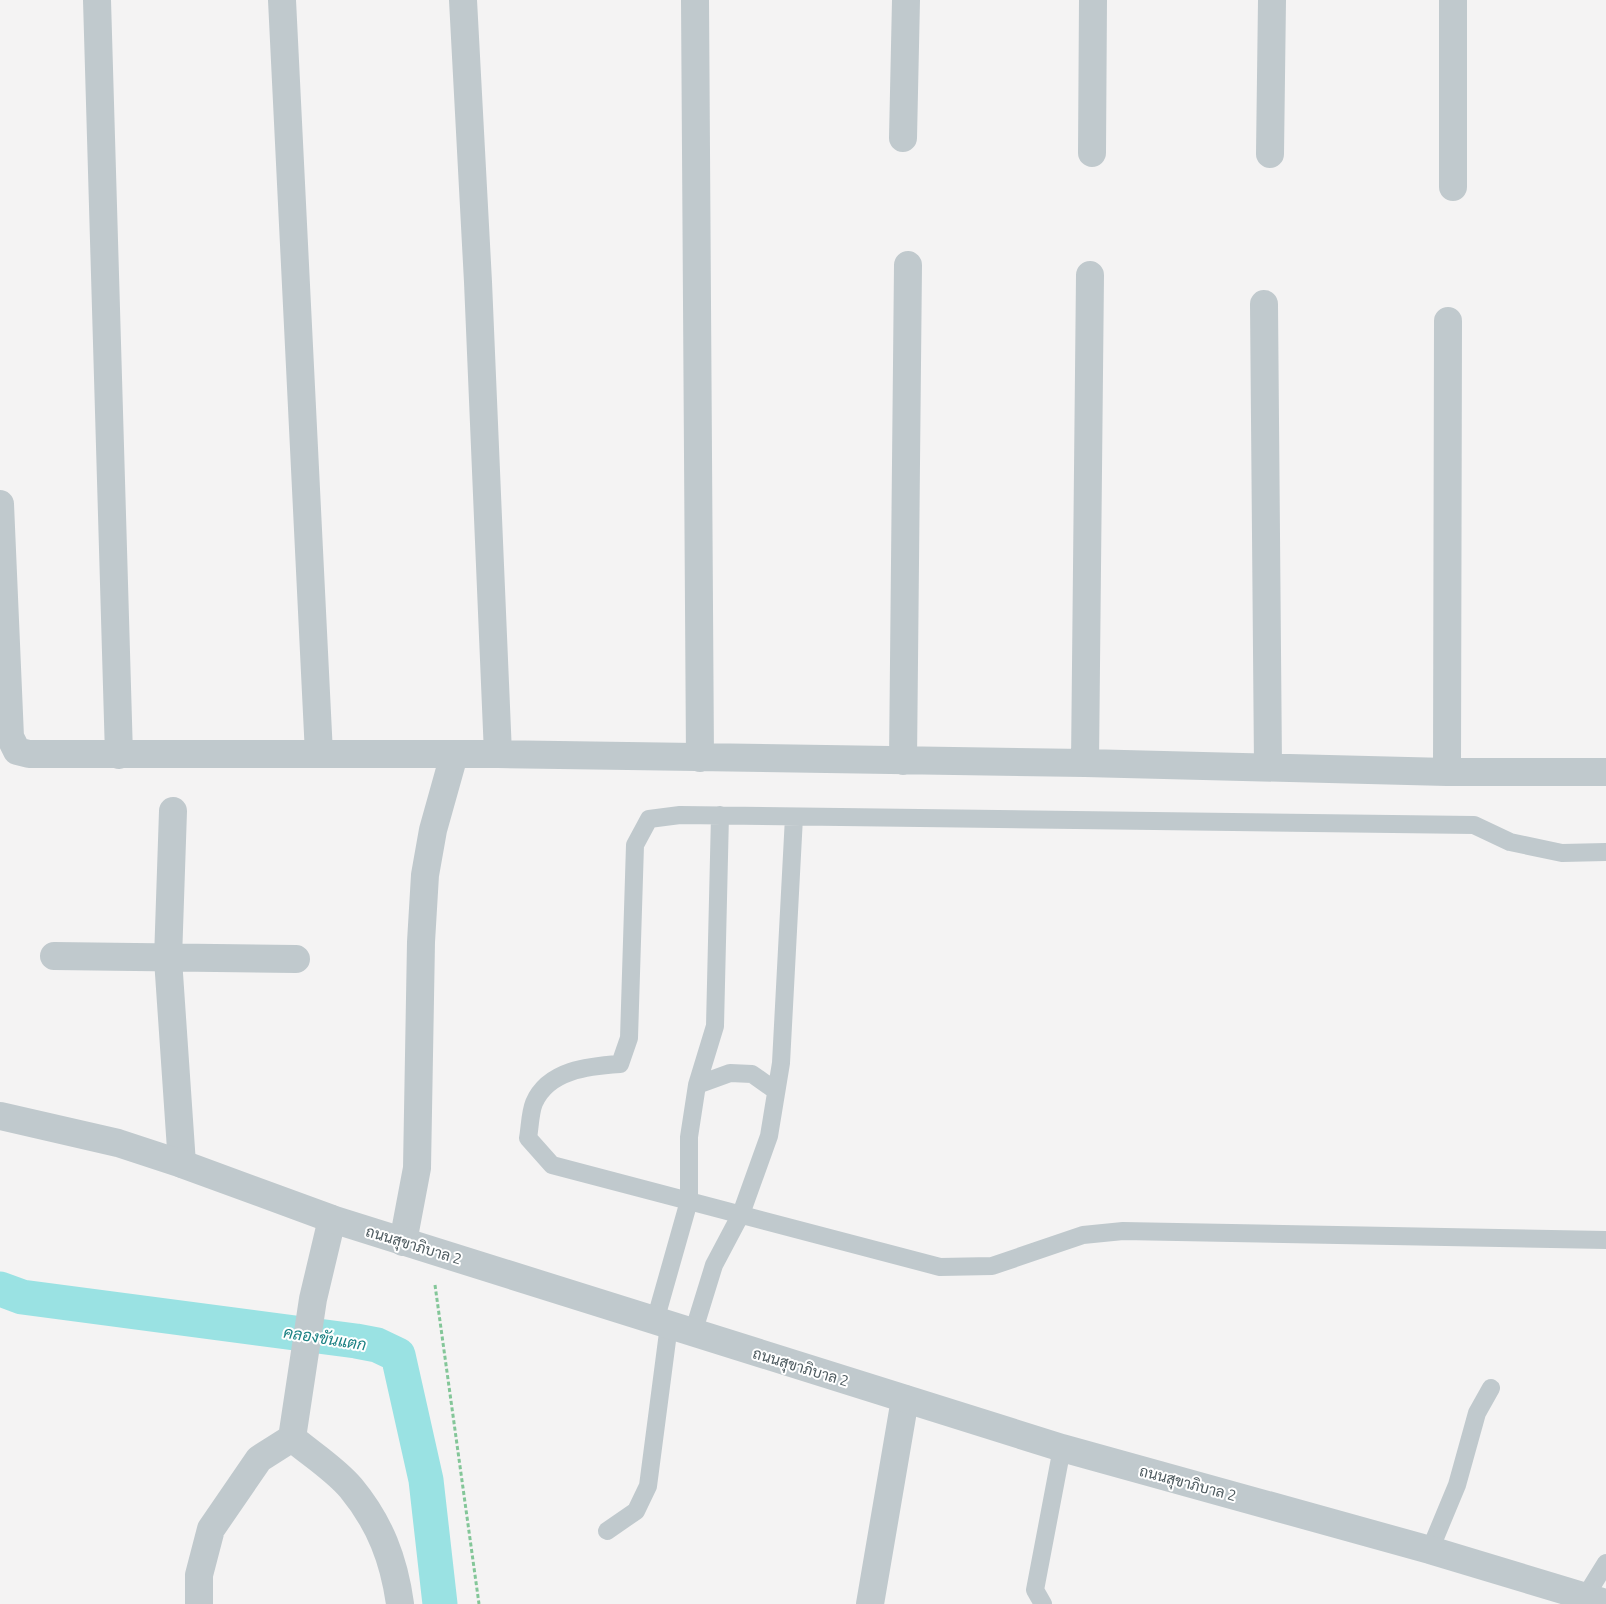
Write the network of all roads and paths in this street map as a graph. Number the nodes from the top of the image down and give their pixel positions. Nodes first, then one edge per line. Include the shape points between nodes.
1 (97, 0) edge
2 (282, 0) edge
3 (463, 0) edge
4 (695, 0) edge
5 (906, 0) edge
6 (1093, 0) edge
7 (1272, 0) edge
8 (1453, 0) edge
9 (903, 138) dead end
10 (1092, 154) dead end
11 (1270, 154) dead end
12 (1452, 187) dead end
13 (908, 265) dead end
14 (1090, 275) dead end
15 (1264, 304) dead end
16 (1448, 321) dead end
17 (0, 504) edge
18 (119, 754) junction
19 (319, 754) junction
20 (498, 754) junction
21 (454, 755) junction
22 (700, 758) junction
23 (903, 760) junction
24 (1084, 763) junction
25 (1268, 766) junction
26 (1447, 772) junction
27 (1606, 772) edge
28 (173, 811) dead end
29 (720, 816) junction
30 (794, 817) junction
31 (1606, 852) edge
32 (54, 956) dead end
33 (168, 959) junction
34 (296, 960) dead end
35 (697, 1084) junction
36 (776, 1091) junction
37 (0, 1116) edge
38 (182, 1164) junction
39 (689, 1201) junction
40 (741, 1214) junction
41 (332, 1220) junction
42 (1606, 1240) edge
43 (402, 1242) junction
44 (431, 1250) junction
45 (672, 1326) junction
46 (1491, 1388) dead end
47 (905, 1399) junction
48 (292, 1438) junction
49 (1062, 1448) junction
50 (607, 1531) dead end
51 (1430, 1550) junction
52 (1606, 1563) edge
53 (1596, 1600) edge
54 (199, 1604) edge
55 (400, 1604) edge
56 (479, 1604) edge
57 (870, 1604) edge
58 (1043, 1604) edge

1 - 18 street
2 - 19 street
3 - 20 street
4 - 22 street
5 - 9 street
6 - 10 street
7 - 11 street
8 - 12 street
13 - 23 street
14 - 24 street
15 - 25 street
16 - 26 street
17 - 18 street via 10,737 17,751 28,754
18 - 19 street
19 - 21 street
20 - 21 street
20 - 22 street
21 - 43 street via 433,830 425,875 417,1168
22 - 23 street
23 - 24 street
24 - 25 street
25 - 26 street
26 - 27 street
28 - 33 street
29 - 30 lane
29 - 35 lane via 715,1026
29 - 39 lane via 680,814 649,819 635,845 629,1038 620,1064 595,1066 555,1077 534,1102 528,1138 552,1165
30 - 31 lane via 1474,825 1510,842 1562,852
30 - 36 lane via 781,1064
32 - 33 street
33 - 34 street
33 - 38 street
35 - 36 lane via 730,1073 752,1074
35 - 39 lane via 690,1137
36 - 40 lane via 769,1136
37 - 38 street, ถนนสุขาภิบาล 2 via 79,1134
38 - 41 street, ถนนสุขาภิบาล 2
39 - 40 lane
39 - 45 lane
40 - 42 lane via 940,1267 992,1266 1083,1235 1123,1232
40 - 45 lane via 714,1264
41 - 43 street, ถนนสุขาภิบาล 2
41 - 48 street via 313,1299
43 - 44 street, ถนนสุขาภิบาล 2
44 - 45 street, ถนนสุขาภิบาล 2
44 - 56 path
45 - 47 street, ถนนสุขาภิบาล 2
45 - 50 lane via 648,1486 636,1511
46 - 51 lane via 1477,1413 1457,1485
47 - 49 street, ถนนสุขาภิบาล 2
47 - 57 street
48 - 54 street via 259,1459 211,1529 199,1575
48 - 55 street via 351,1488 383,1535 397,1581
49 - 51 street, ถนนสุขาภิบาล 2
49 - 58 lane via 1035,1590
51 - 53 street, ถนนสุขาภิบาล 2
52 - 53 lane

